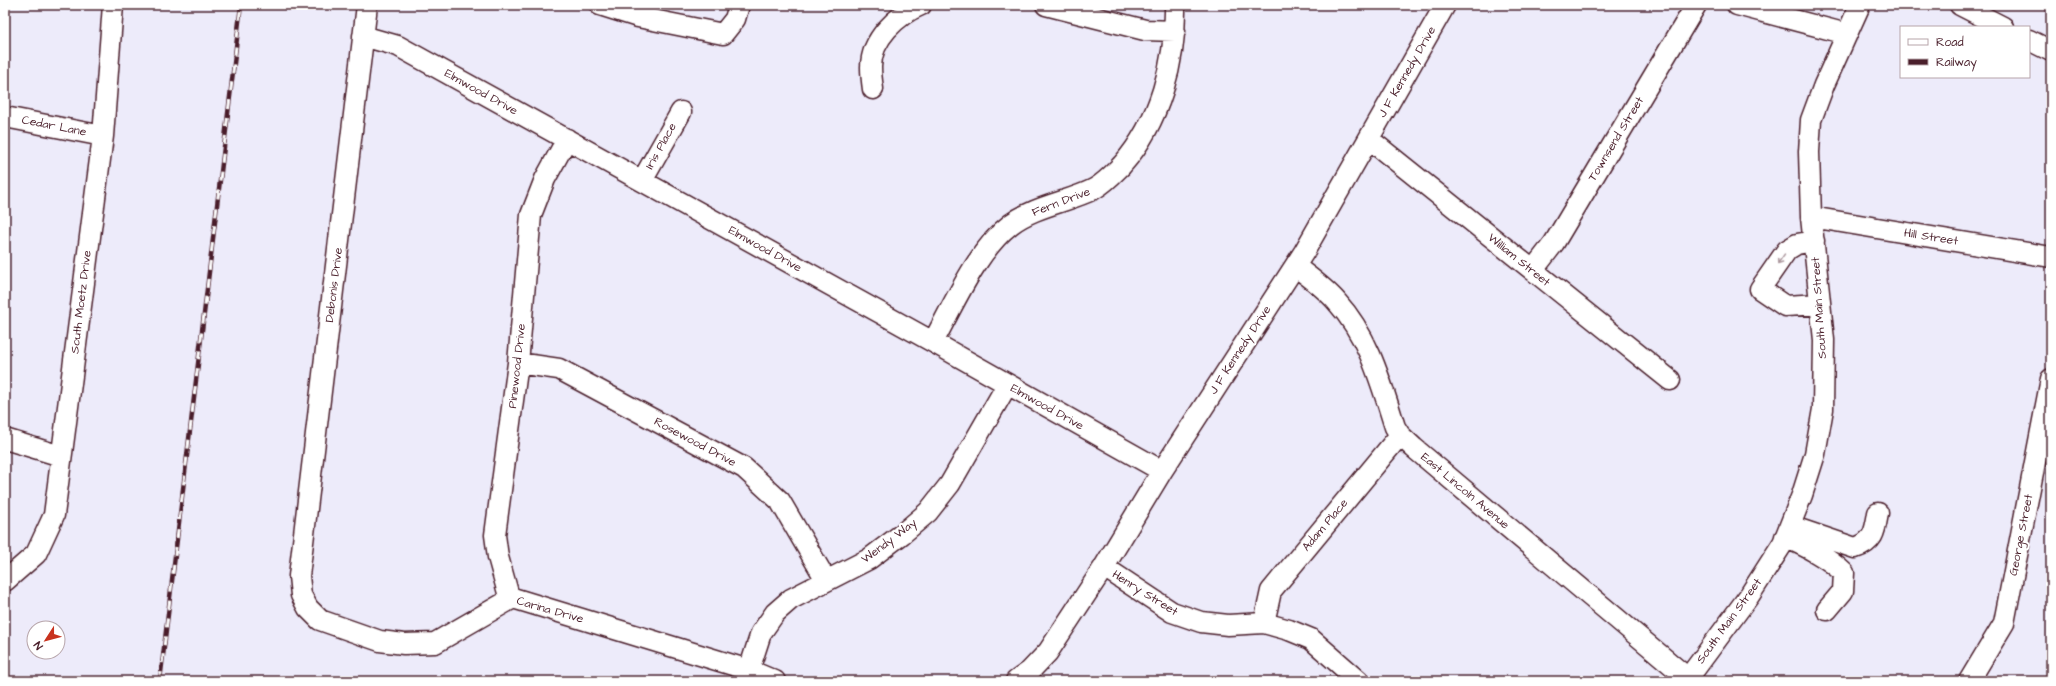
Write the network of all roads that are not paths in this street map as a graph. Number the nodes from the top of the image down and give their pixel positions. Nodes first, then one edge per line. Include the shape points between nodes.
1 (113, 5) edge
2 (367, 5) edge
3 (600, 5) edge
4 (739, 5) edge
5 (921, 5) edge
6 (1046, 5) edge
7 (1175, 5) edge
8 (1445, 5) edge
9 (1696, 5) edge
10 (1737, 5) edge
11 (1860, 5) edge
12 (1960, 5) edge
13 (2001, 26) edge
14 (1175, 30) junction
15 (1847, 34) junction
16 (363, 36) junction
17 (2030, 40) edge
18 (2051, 51) edge
19 (873, 89) dead end
20 (681, 112) dead end
21 (5, 117) edge
22 (103, 136) junction
23 (567, 139) junction
24 (1369, 139) junction
25 (642, 181) junction
26 (1811, 217) junction
27 (1814, 241) junction
28 (2051, 257) edge
29 (1295, 266) junction
30 (1532, 270) junction
31 (1820, 304) junction
32 (933, 342) junction
33 (518, 363) junction
34 (2051, 379) edge
35 (1670, 380) dead end
36 (1007, 385) junction
37 (1400, 435) junction
38 (5, 439) edge
39 (61, 456) junction
40 (1162, 471) junction
41 (1878, 513) dead end
42 (1788, 532) junction
43 (301, 566) joint
44 (1104, 567) junction
45 (826, 580) junction
46 (5, 581) edge
47 (510, 600) junction
48 (1827, 610) dead end
49 (1264, 623) junction
50 (748, 670) junction
51 (1688, 680) edge
52 (775, 681) edge
53 (1016, 681) edge
54 (1359, 681) edge
55 (1969, 681) edge

1 - 22 street, South Moetz Drive
2 - 16 street, Debonis Drive
3 - 4 street via 638,17 723,34 735,19
5 - 19 street via 892,23 876,46 871,66
6 - 14 street via 1145,30
7 - 14 street, Fern Drive
8 - 24 street, J F Kennedy Drive
9 - 30 street, Townsend Street via 1554,243
10 - 15 street
11 - 15 street, South Main Street
12 - 13 street
14 - 32 street, Fern Drive via 1170,65 1159,101 1146,131 1128,158 1096,188 1035,211 1012,223 994,239 979,260
15 - 26 street, South Main Street via 1811,120
16 - 23 street, Elmwood Drive via 398,46
16 - 43 street, Debonis Drive
17 - 18 street
20 - 25 street, Iris Place
21 - 22 street, Cedar Lane
22 - 39 street, South Moetz Drive
23 - 25 street, Elmwood Drive
23 - 33 street, Pinewood Drive via 545,179 531,215
24 - 29 street, J F Kennedy Drive
24 - 30 street, William Street
25 - 32 street, Elmwood Drive
26 - 27 street, South Main Street
26 - 28 street, Hill Street
27 - 31 street, South Main Street
27 -> 31 street via 1792,246 1760,289 1785,306
29 - 37 street, East Lincoln Avenue via 1337,301 1354,323 1366,346
29 - 40 street, J F Kennedy Drive
30 - 35 street, William Street
31 - 42 street, South Main Street via 1824,340 1823,409 1815,454
32 - 36 street, Elmwood Drive
33 - 45 street, Rosewood Drive via 559,369 744,468 780,501
33 - 47 street, Pinewood Drive via 495,535 498,557
34 - 55 street, George Street via 2004,623
36 - 40 street, Elmwood Drive
36 - 45 street, Wendy Way via 950,484 928,512 869,559
37 - 49 street, Adam Place via 1270,591
37 - 51 street, East Lincoln Avenue
38 - 39 street
39 - 46 street, South Moetz Drive via 54,515 36,554
40 - 44 street, J F Kennedy Drive
41 - 42 street via 1875,534 1864,546 1855,548
42 - 48 street via 1844,573 1843,591
42 - 51 street, South Main Street via 1749,596
43 - 47 street, Carina Drive via 301,595 308,608 320,620 380,641 404,644 435,643
44 - 49 street, Henry Street via 1172,612 1200,622 1228,625
44 - 53 street, J F Kennedy Drive via 1048,652 1030,672
45 - 50 street, Wendy Way via 791,599 775,614 761,633
47 - 50 street, Carina Drive via 513,598
49 - 54 street, Henry Street via 1311,639
50 - 52 street, Carina Drive

